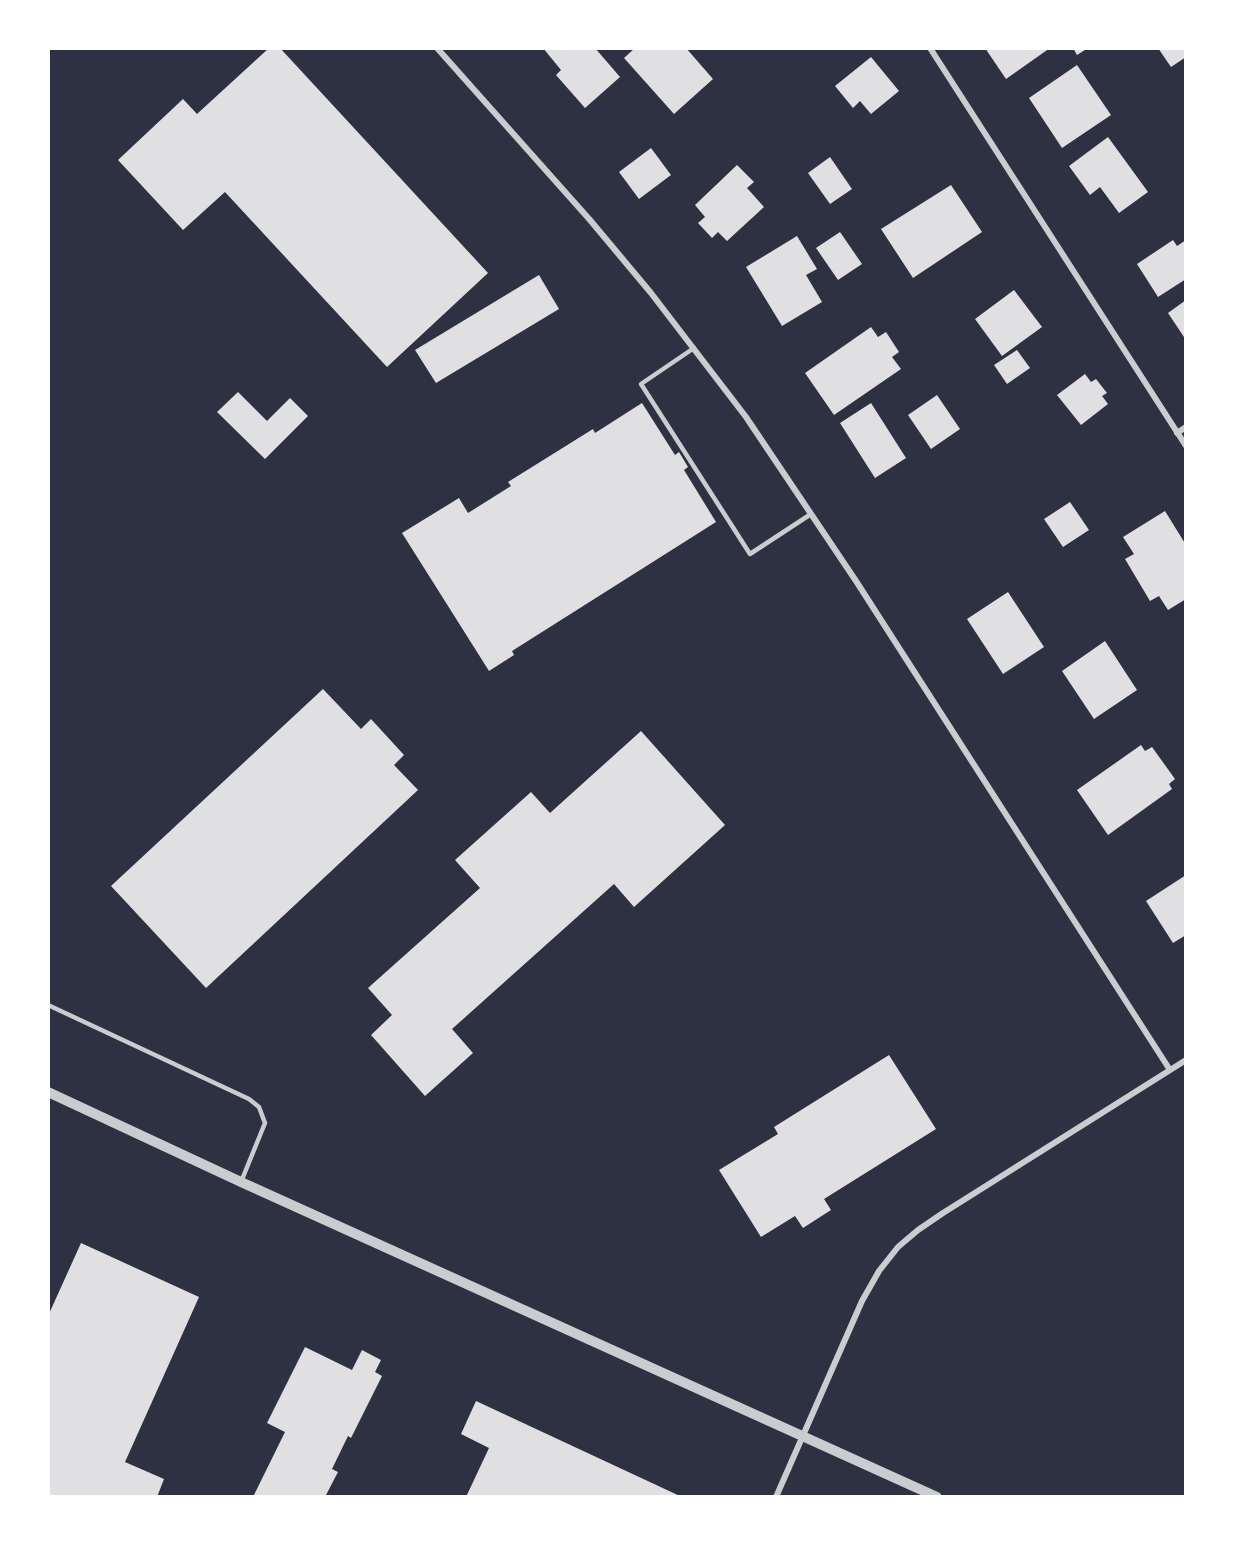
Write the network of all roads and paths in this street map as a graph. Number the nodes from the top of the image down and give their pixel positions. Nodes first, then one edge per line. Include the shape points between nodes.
1 (437, 48) edge
2 (930, 48) edge
3 (694, 348) junction
4 (1186, 427) edge
5 (1177, 433) junction
6 (1186, 446) edge
7 (811, 514) junction
8 (48, 1005) edge
9 (1186, 1060) edge
10 (1170, 1070) junction
11 (48, 1092) edge
12 (241, 1182) junction
13 (802, 1434) junction
14 (776, 1497) edge
15 (937, 1497) edge

1 - 3 street via 590,220
2 - 5 street
3 - 7 street
3 - 7 lane via 641,384 750,554
4 - 5 street
5 - 6 street
7 - 10 street
8 - 12 lane via 259,1107 265,1122
9 - 10 street
10 - 13 street via 943,1213 898,1247 862,1301
11 - 12 street
12 - 13 street
13 - 14 street
13 - 15 street

